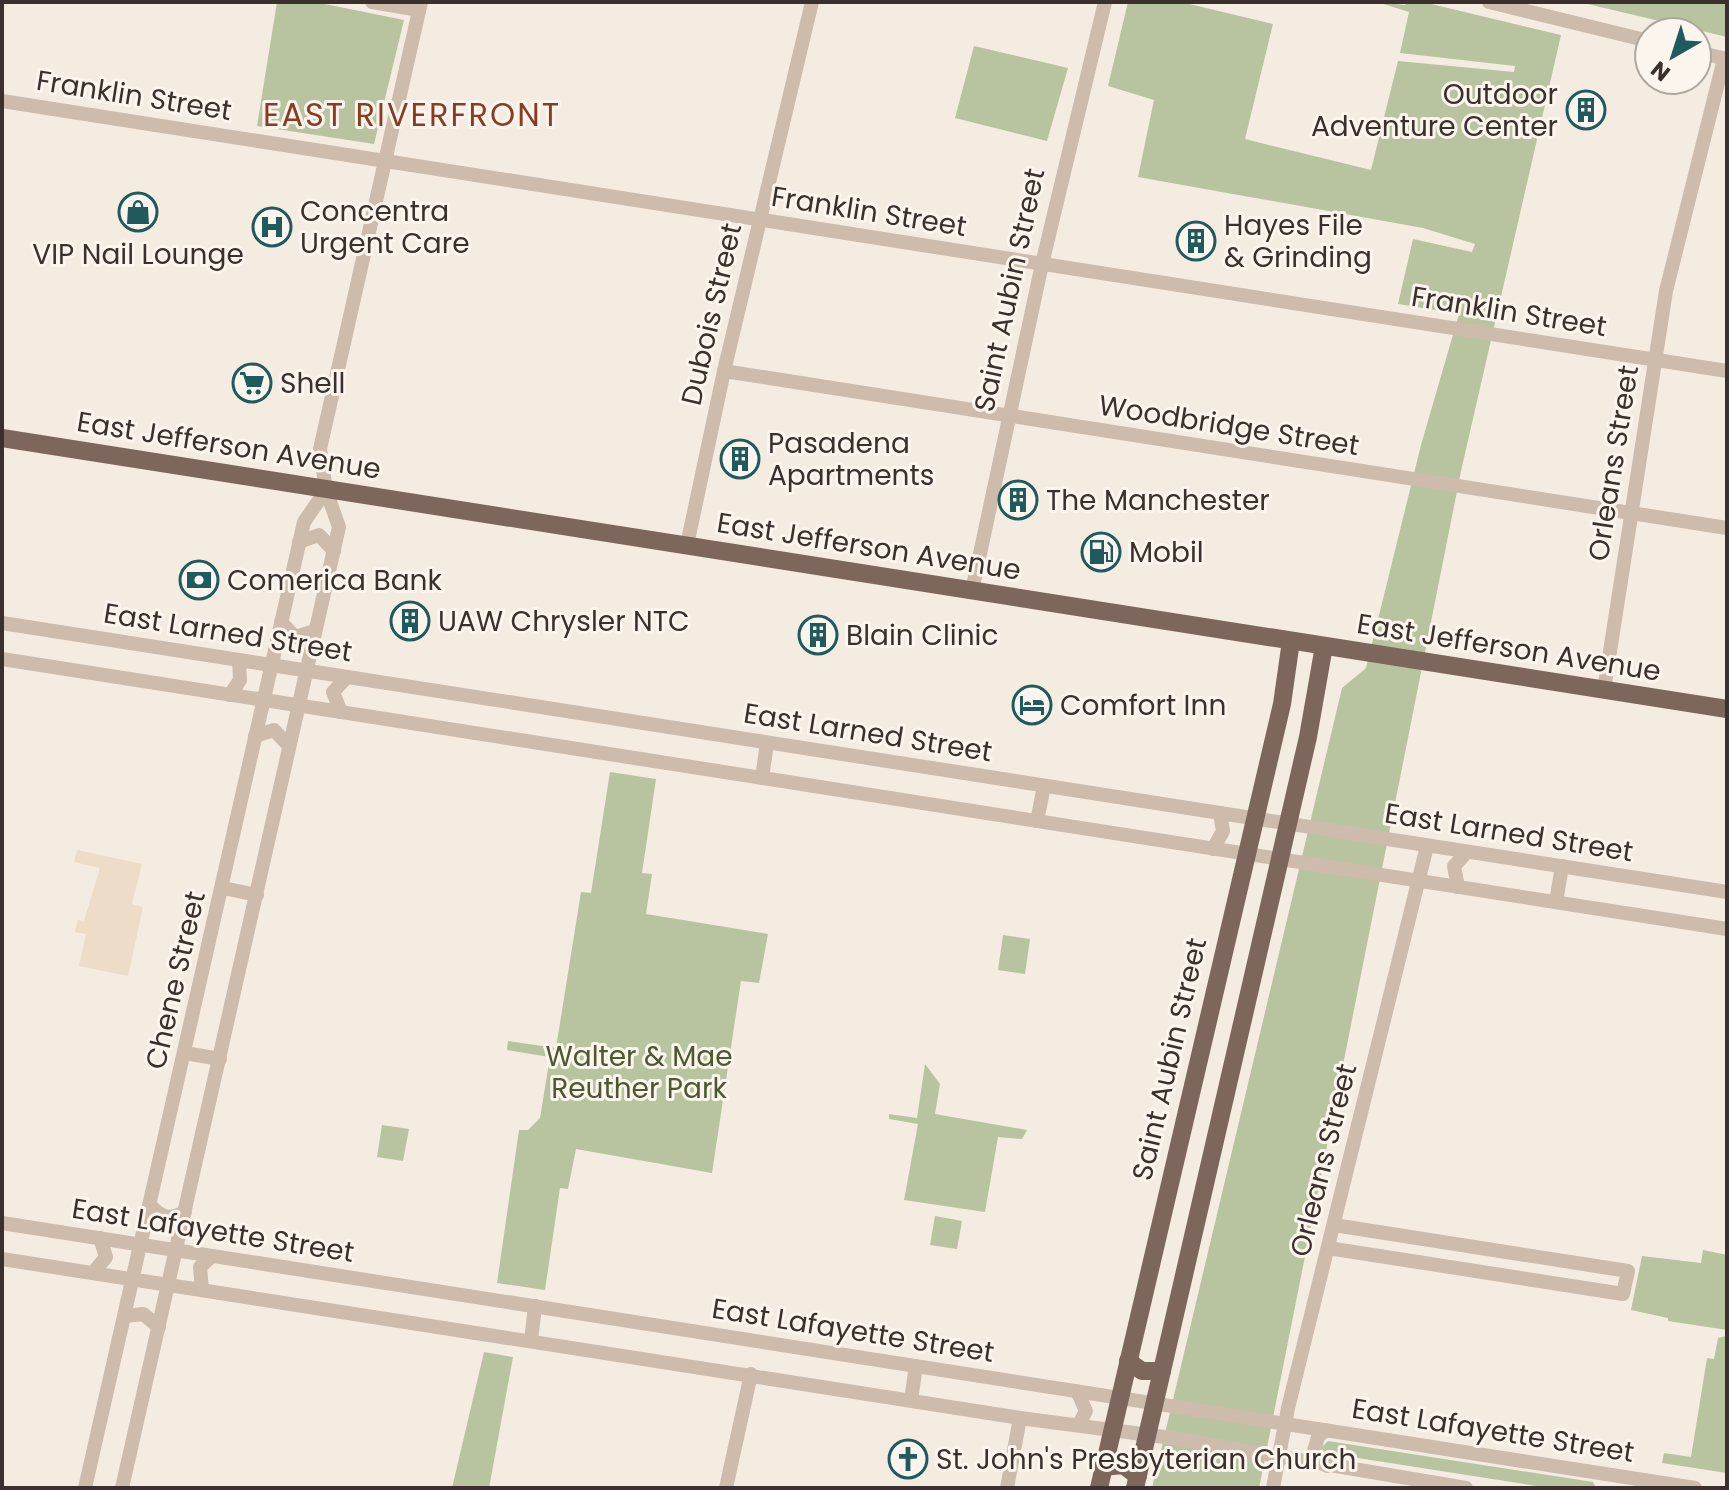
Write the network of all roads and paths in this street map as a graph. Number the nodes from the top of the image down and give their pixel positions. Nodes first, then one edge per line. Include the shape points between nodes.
1 (372, 2) edge
2 (812, 2) edge
3 (1105, 2) edge
4 (1489, 2) edge
5 (420, 6) edge
6 (1633, 37) edge
7 (1725, 59) edge
8 (2, 101) edge
9 (386, 161) junction
10 (760, 220) junction
11 (1042, 264) junction
12 (1655, 360) junction
13 (724, 371) junction
14 (1727, 371) edge
15 (1010, 417) junction
16 (2, 438) edge
17 (326, 490) junction
18 (1632, 513) junction
19 (1727, 528) edge
20 (299, 542) junction
21 (687, 545) junction
22 (334, 551) junction
23 (972, 591) junction
24 (281, 622) junction
25 (2, 623) edge
26 (315, 631) junction
27 (1291, 641) junction
28 (1324, 646) junction
29 (2, 659) edge
30 (239, 660) junction
31 (270, 665) junction
32 (307, 670) junction
33 (347, 677) junction
34 (1604, 690) junction
35 (1284, 694) junction
36 (230, 695) junction
37 (1314, 698) junction
38 (263, 699) junction
39 (300, 705) junction
40 (1727, 709) edge
41 (341, 712) junction
42 (255, 736) junction
43 (767, 743) junction
44 (289, 746) junction
45 (762, 778) junction
46 (1264, 783) junction
47 (1044, 786) junction
48 (1295, 791) junction
49 (1220, 813) junction
50 (1255, 819) junction
51 (1037, 821) junction
52 (1288, 824) junction
53 (1427, 846) junction
54 (1213, 849) junction
55 (1467, 852) junction
56 (1246, 854) junction
57 (1280, 859) junction
58 (1562, 866) junction
59 (1417, 880) junction
60 (1458, 887) junction
61 (223, 888) junction
62 (1238, 888) junction
63 (1727, 892) edge
64 (1272, 894) junction
65 (257, 895) junction
66 (1556, 902) junction
67 (1727, 929) edge
68 (185, 1053) junction
69 (220, 1059) junction
70 (1181, 1127) junction
71 (1217, 1135) junction
72 (150, 1205) junction
73 (185, 1212) junction
74 (2, 1223) edge
75 (1334, 1225) junction
76 (100, 1238) junction
77 (141, 1245) junction
78 (1328, 1248) junction
79 (1487, 1248) junction
80 (176, 1250) junction
81 (212, 1256) junction
82 (2, 1259) edge
83 (1483, 1272) junction
84 (93, 1273) junction
85 (133, 1280) junction
86 (168, 1285) junction
87 (202, 1290) junction
88 (535, 1306) junction
89 (125, 1316) junction
90 (159, 1327) junction
91 (531, 1341) junction
92 (1128, 1361) junction
93 (916, 1366) junction
94 (1162, 1371) junction
95 (751, 1374) junction
96 (1077, 1391) junction
97 (1119, 1398) junction
98 (911, 1400) junction
99 (1154, 1404) junction
100 (1020, 1418) junction
101 (1079, 1424) junction
102 (1284, 1425) junction
103 (1112, 1429) junction
104 (1325, 1430) junction
105 (1147, 1434) junction
106 (1279, 1458) junction
107 (1327, 1466) junction
108 (1103, 1467) junction
109 (1608, 1481) edge
110 (1137, 1482) edge
111 (85, 1488) edge
112 (122, 1488) edge
113 (726, 1488) edge
114 (1007, 1488) edge
115 (1099, 1488) edge
116 (1273, 1488) edge
117 (1466, 1488) edge
118 (1695, 1488) edge

1 - 5 street
2 - 10 street, Dubois Street
3 - 11 street, Saint Aubin Street
4 - 6 street
5 - 9 street
7 - 12 street, Orleans Street via 1668,280
8 - 9 street, Franklin Street
9 - 10 street, Franklin Street
9 - 17 street via 320,449
10 - 11 street, Franklin Street
10 - 13 street, Dubois Street
11 - 12 street, Franklin Street
11 - 15 street, Saint Aubin Street
12 - 14 street, Franklin Street
12 - 18 street, Orleans Street
13 - 15 street, Woodbridge Street
13 - 21 street, Dubois Street
15 - 18 street, Woodbridge Street
15 - 23 street, Saint Aubin Street
16 - 17 main road, East Jefferson Avenue
17 - 20 street, Chene Street via 304,522
17 - 21 main road, East Jefferson Avenue
17 - 22 street via 339,523
18 - 19 street, Woodbridge Street
18 - 34 street, Orleans Street
20 - 22 street via 319,535
20 - 24 street, Chene Street
21 - 23 main road, East Jefferson Avenue
22 - 26 street
23 - 27 main road, East Jefferson Avenue
24 - 26 street via 295,637
24 - 31 street, Chene Street
25 - 30 street, East Larned Street
26 - 32 street
27 - 28 main road, East Jefferson Avenue
27 - 35 main road, Saint Aubin Street
28 - 34 main road, East Jefferson Avenue
28 - 37 main road
29 - 36 street
30 - 31 street, East Larned Street
30 - 36 street via 240,680
31 - 32 street, East Larned Street
31 - 38 street, Chene Street
32 - 33 street, East Larned Street
32 - 39 street
33 - 41 street via 333,692
33 - 43 street, East Larned Street
34 - 40 main road, East Jefferson Avenue
35 - 37 main road via 1299,691
35 - 46 main road, Saint Aubin Street
36 - 38 street
37 - 48 main road
38 - 39 street
38 - 42 street, Chene Street
39 - 41 street
39 - 44 street
41 - 45 street
42 - 44 street via 274,730
42 - 61 street, Chene Street
43 - 45 street
43 - 47 street, East Larned Street
44 - 65 street
45 - 51 street
46 - 48 main road via 1278,792
46 - 50 main road, Saint Aubin Street
47 - 49 street, East Larned Street
47 - 51 street
48 - 52 main road
49 - 50 street, East Larned Street
49 - 54 street via 1223,831
50 - 52 street, East Larned Street
50 - 56 main road, Saint Aubin Street
51 - 54 street
52 - 53 street, East Larned Street
52 - 57 main road
53 - 55 street, East Larned Street
53 - 59 street, Orleans Street
54 - 56 street
55 - 58 street, East Larned Street
55 - 60 street via 1454,866
56 - 57 street
56 - 62 main road, Saint Aubin Street
57 - 59 street
57 - 64 main road
58 - 63 street, East Larned Street
58 - 66 street
59 - 60 street
59 - 75 street, Orleans Street
60 - 66 street
61 - 65 street
61 - 68 street, Chene Street
62 - 64 main road via 1256,885
62 - 70 main road, Saint Aubin Street
64 - 71 main road
65 - 69 street
66 - 67 street
68 - 69 street
68 - 72 street, Chene Street
69 - 73 street
70 - 71 main road
70 - 92 main road, Saint Aubin Street
71 - 94 main road
72 - 73 street via 163,1217
72 - 77 street, Chene Street
73 - 80 street
74 - 76 street, East Lafayette Street
75 - 78 street, Orleans Street
75 - 79 street
76 - 77 street, East Lafayette Street
76 - 84 street via 106,1257
77 - 80 street, East Lafayette Street
77 - 85 street, Chene Street
78 - 83 street
78 - 102 street, Orleans Street
79 - 83 street
79 - 83 street via 1628,1271 1623,1294
80 - 81 street, East Lafayette Street
80 - 86 street
81 - 87 street via 200,1267
81 - 88 street, East Lafayette Street
82 - 84 street
84 - 85 street
85 - 86 street
85 - 89 street, Chene Street
86 - 87 street
86 - 90 street
87 - 91 street
88 - 91 street
88 - 93 street, East Lafayette Street
89 - 90 street via 143,1314
89 - 111 street, Chene Street
90 - 112 street
91 - 95 street
92 - 94 main road via 1142,1371
92 - 97 main road, Saint Aubin Street
93 - 96 street, East Lafayette Street
93 - 98 street
94 - 99 main road
95 - 98 street
95 - 113 street
96 - 97 street, East Lafayette Street
96 - 101 street via 1086,1411
97 - 99 street, East Lafayette Street
97 - 103 main road, Saint Aubin Street
98 - 100 street
99 - 102 street, East Lafayette Street
99 - 105 main road
100 - 101 street
100 - 114 street
101 - 103 street
102 - 104 street, East Lafayette Street
102 - 106 street, Orleans Street
103 - 105 street
103 - 108 main road, Saint Aubin Street
104 - 107 street via 1314,1451
104 - 109 street, East Lafayette Street
105 - 106 street
105 - 110 main road
106 - 107 street
106 - 116 street, Orleans Street
107 - 117 street
108 - 110 main road via 1123,1465
108 - 115 main road, Saint Aubin Street
109 - 118 street, East Lafayette Street

